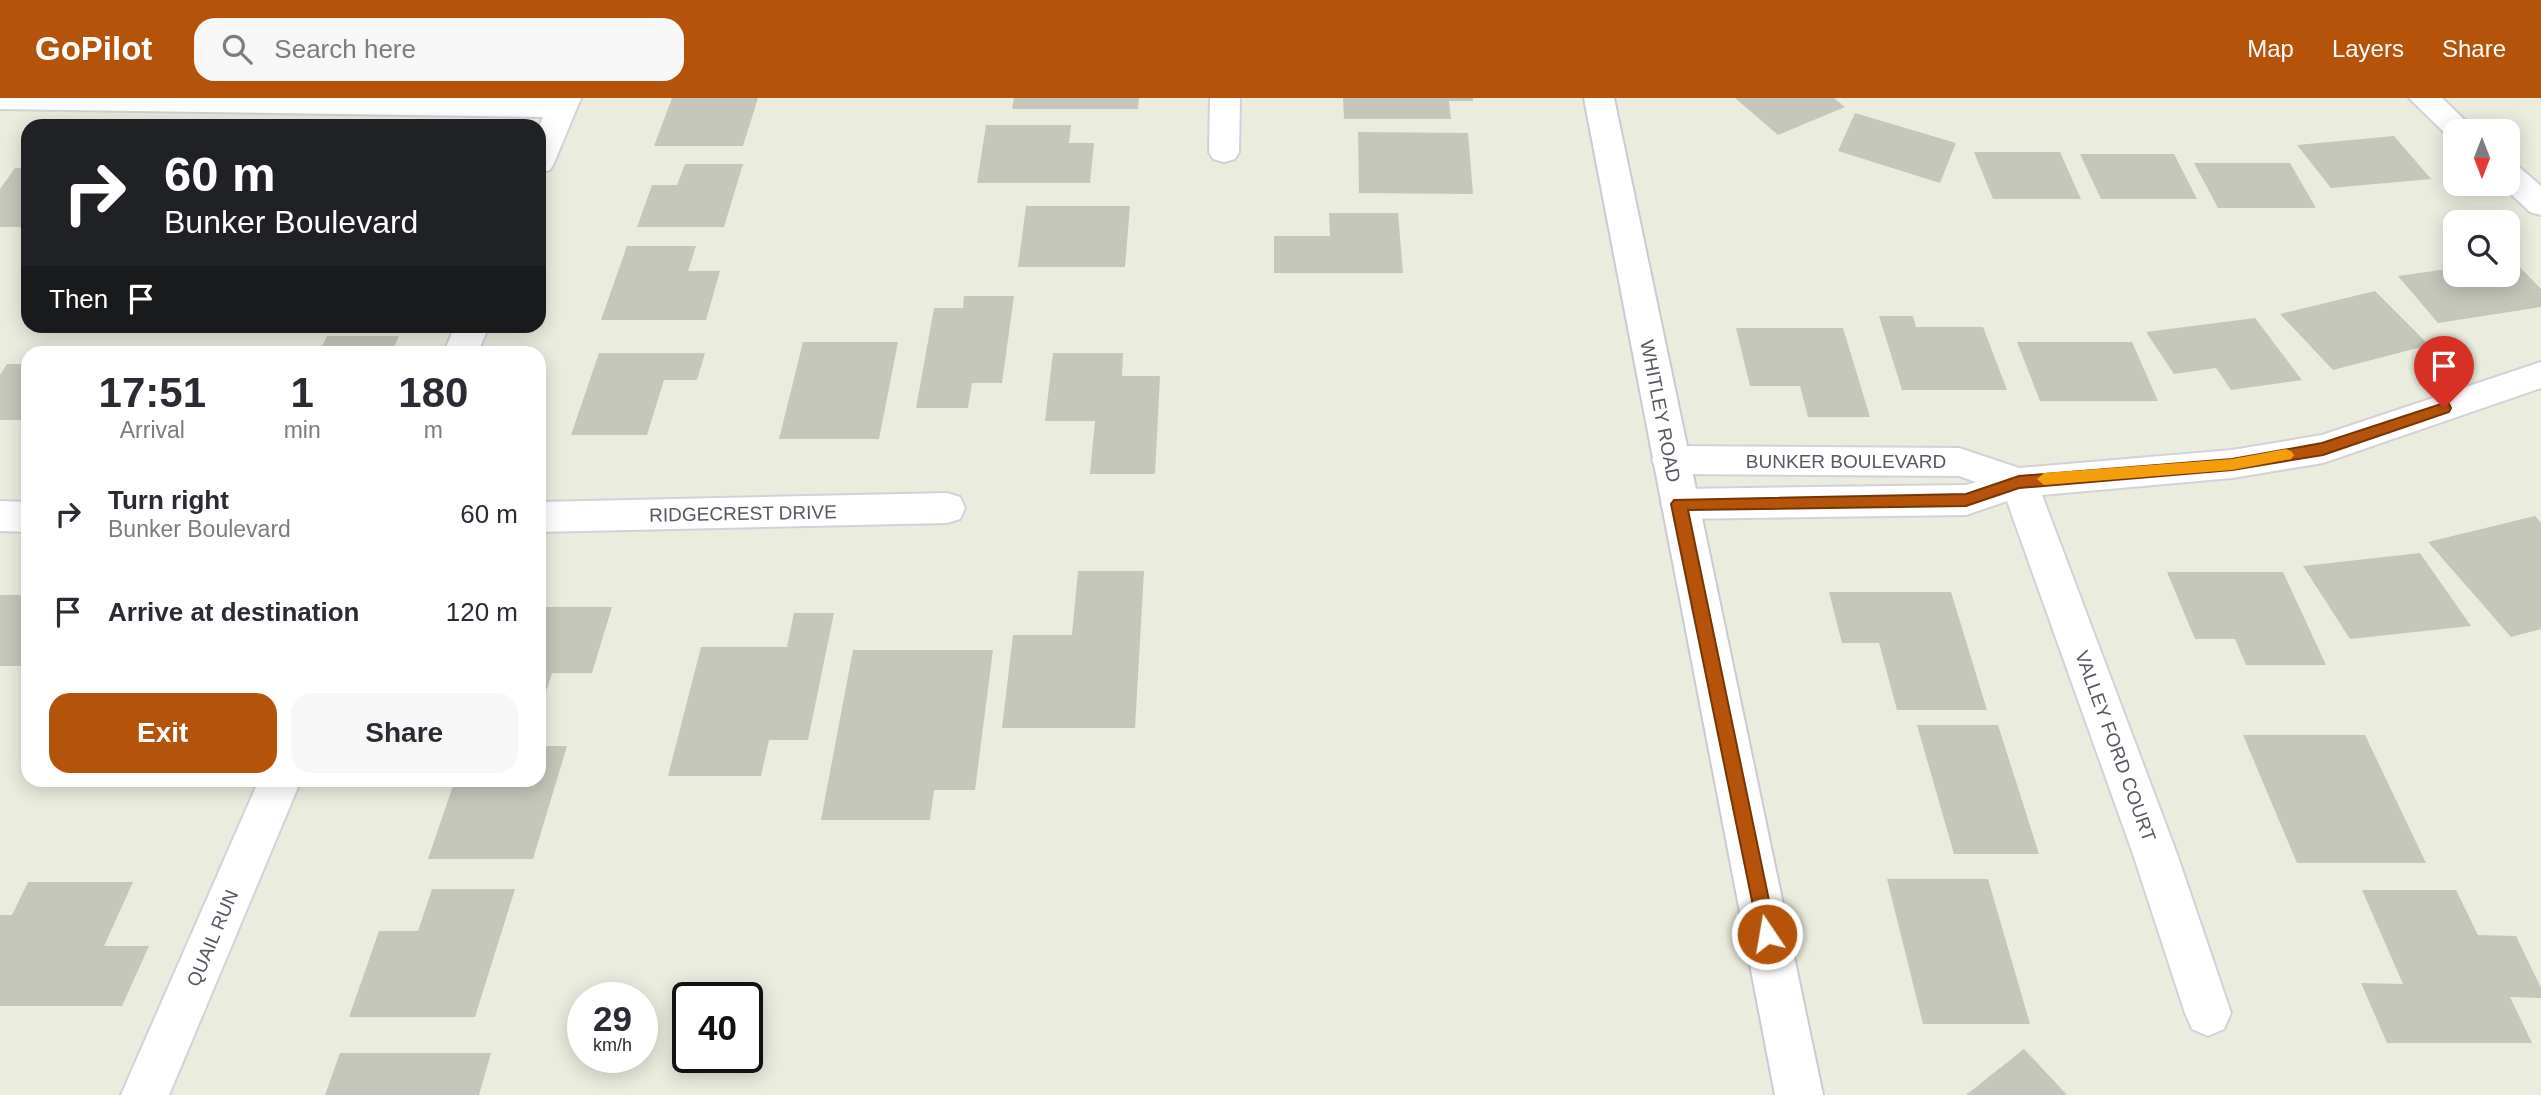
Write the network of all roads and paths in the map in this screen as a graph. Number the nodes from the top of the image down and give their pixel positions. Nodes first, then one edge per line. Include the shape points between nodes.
1 (1225, 98) edge
2 (1599, 98) edge
3 (2424, 98) edge
4 (0, 99) edge
5 (564, 103) edge
6 (2448, 119) edge
7 (546, 146) edge
8 (1224, 152) dead end
9 (2520, 185) edge
10 (2541, 204) edge
11 (2541, 375) edge
12 (1670, 460) junction
13 (2019, 482) junction
14 (1679, 504) junction
15 (947, 508) dead end
16 (0, 516) edge
17 (21, 517) edge
18 (546, 517) edge
19 (276, 787) edge
20 (2208, 1013) dead end
21 (145, 1095) edge
22 (1799, 1095) edge

1 - 8 street
2 - 12 street, WHITLEY ROAD
3 - 6 street
4 - 5 street
5 - 7 street
9 - 10 street
11 - 13 street, BUNKER BOULEVARD via 2323,449 2232,464
12 - 13 street, BUNKER BOULEVARD via 1959,462
12 - 14 street, WHITLEY ROAD
13 - 14 street, BUNKER BOULEVARD via 1966,500
13 - 20 street, VALLEY FORD COURT via 2155,853
14 - 22 street, WHITLEY ROAD
15 - 18 street, RIDGECREST DRIVE
16 - 17 street
19 - 21 street, QUAIL RUN

